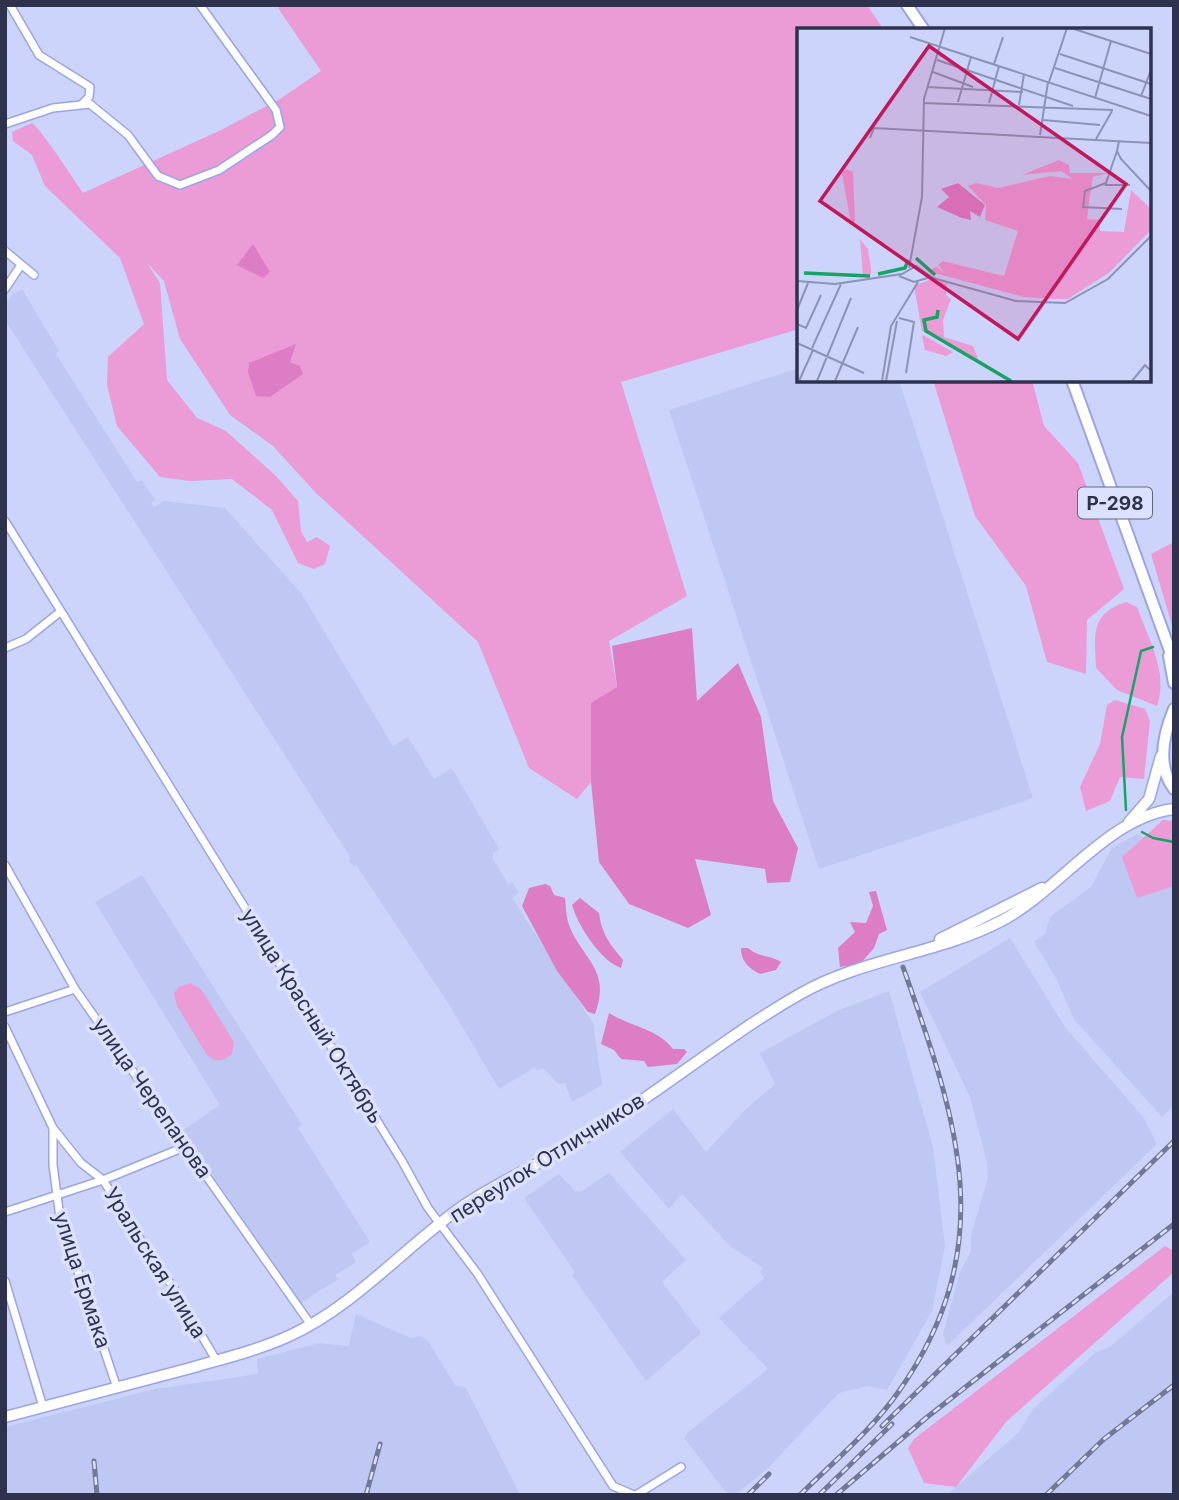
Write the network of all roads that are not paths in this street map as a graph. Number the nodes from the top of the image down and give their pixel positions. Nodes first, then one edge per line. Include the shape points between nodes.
1 (10, 5) edge
2 (200, 5) edge
3 (907, 5) edge
4 (923, 28) edge
5 (82, 104) junction
6 (5, 124) edge
7 (5, 251) edge
8 (21, 265) junction
9 (34, 275) dead end
10 (5, 289) edge
11 (1073, 382) edge
12 (5, 521) edge
13 (60, 612) junction
14 (5, 648) edge
15 (1171, 657) edge
16 (1174, 683) edge
17 (1174, 709) edge
18 (1171, 725) edge
19 (1162, 752) junction
20 (1174, 789) edge
21 (1174, 809) edge
22 (1119, 832) junction
23 (5, 865) edge
24 (75, 989) junction
25 (5, 1012) edge
26 (5, 1027) edge
27 (53, 1128) junction
28 (187, 1146) junction
29 (103, 1180) junction
30 (56, 1195) junction
31 (5, 1212) edge
32 (441, 1223) junction
33 (5, 1281) edge
34 (311, 1325) junction
35 (216, 1360) junction
36 (117, 1388) junction
37 (43, 1407) junction
38 (5, 1417) edge
39 (681, 1467) dead end
40 (635, 1495) edge

1 - 5 street via 39,55 90,87
2 - 5 street via 276,110 280,127 272,135 219,170 180,185 158,176 116,124 90,104
3 - 4 highway
5 - 6 street
7 - 8 street
8 - 9 street
8 - 10 street
11 - 15 highway, Р-298
12 - 13 street, улица Красный Октябрь
13 - 14 street via 26,639
13 - 32 street, улица Красный Октябрь
15 - 16 highway, Р-298
17 - 18 highway
18 - 19 highway
19 - 20 highway via 1164,772
19 - 22 main road via 1149,799
21 - 22 main road via 1148,816
22 - 32 main road, переулок Отличников via 1049,884 930,946 835,976 807,990 736,1033 594,1132
23 - 24 street, улица Черепанова
24 - 25 street
24 - 28 street, улица Черепанова
26 - 27 street, Уральская улица
27 - 29 street, Уральская улица via 81,1163
27 - 30 street, улица Ермака
28 - 29 street
28 - 34 street, улица Черепанова
29 - 30 street
29 - 35 street, Уральская улица
30 - 31 street
30 - 36 street, улица Ермака
32 - 34 main road, переулок Отличников
32 - 40 street, улица Красный Октябрь via 613,1486
33 - 37 street
34 - 35 main road, переулок Отличников
35 - 36 main road, переулок Отличников
36 - 37 main road, переулок Отличников
37 - 38 main road, переулок Отличников
39 - 40 street, улица Красный Октябрь

